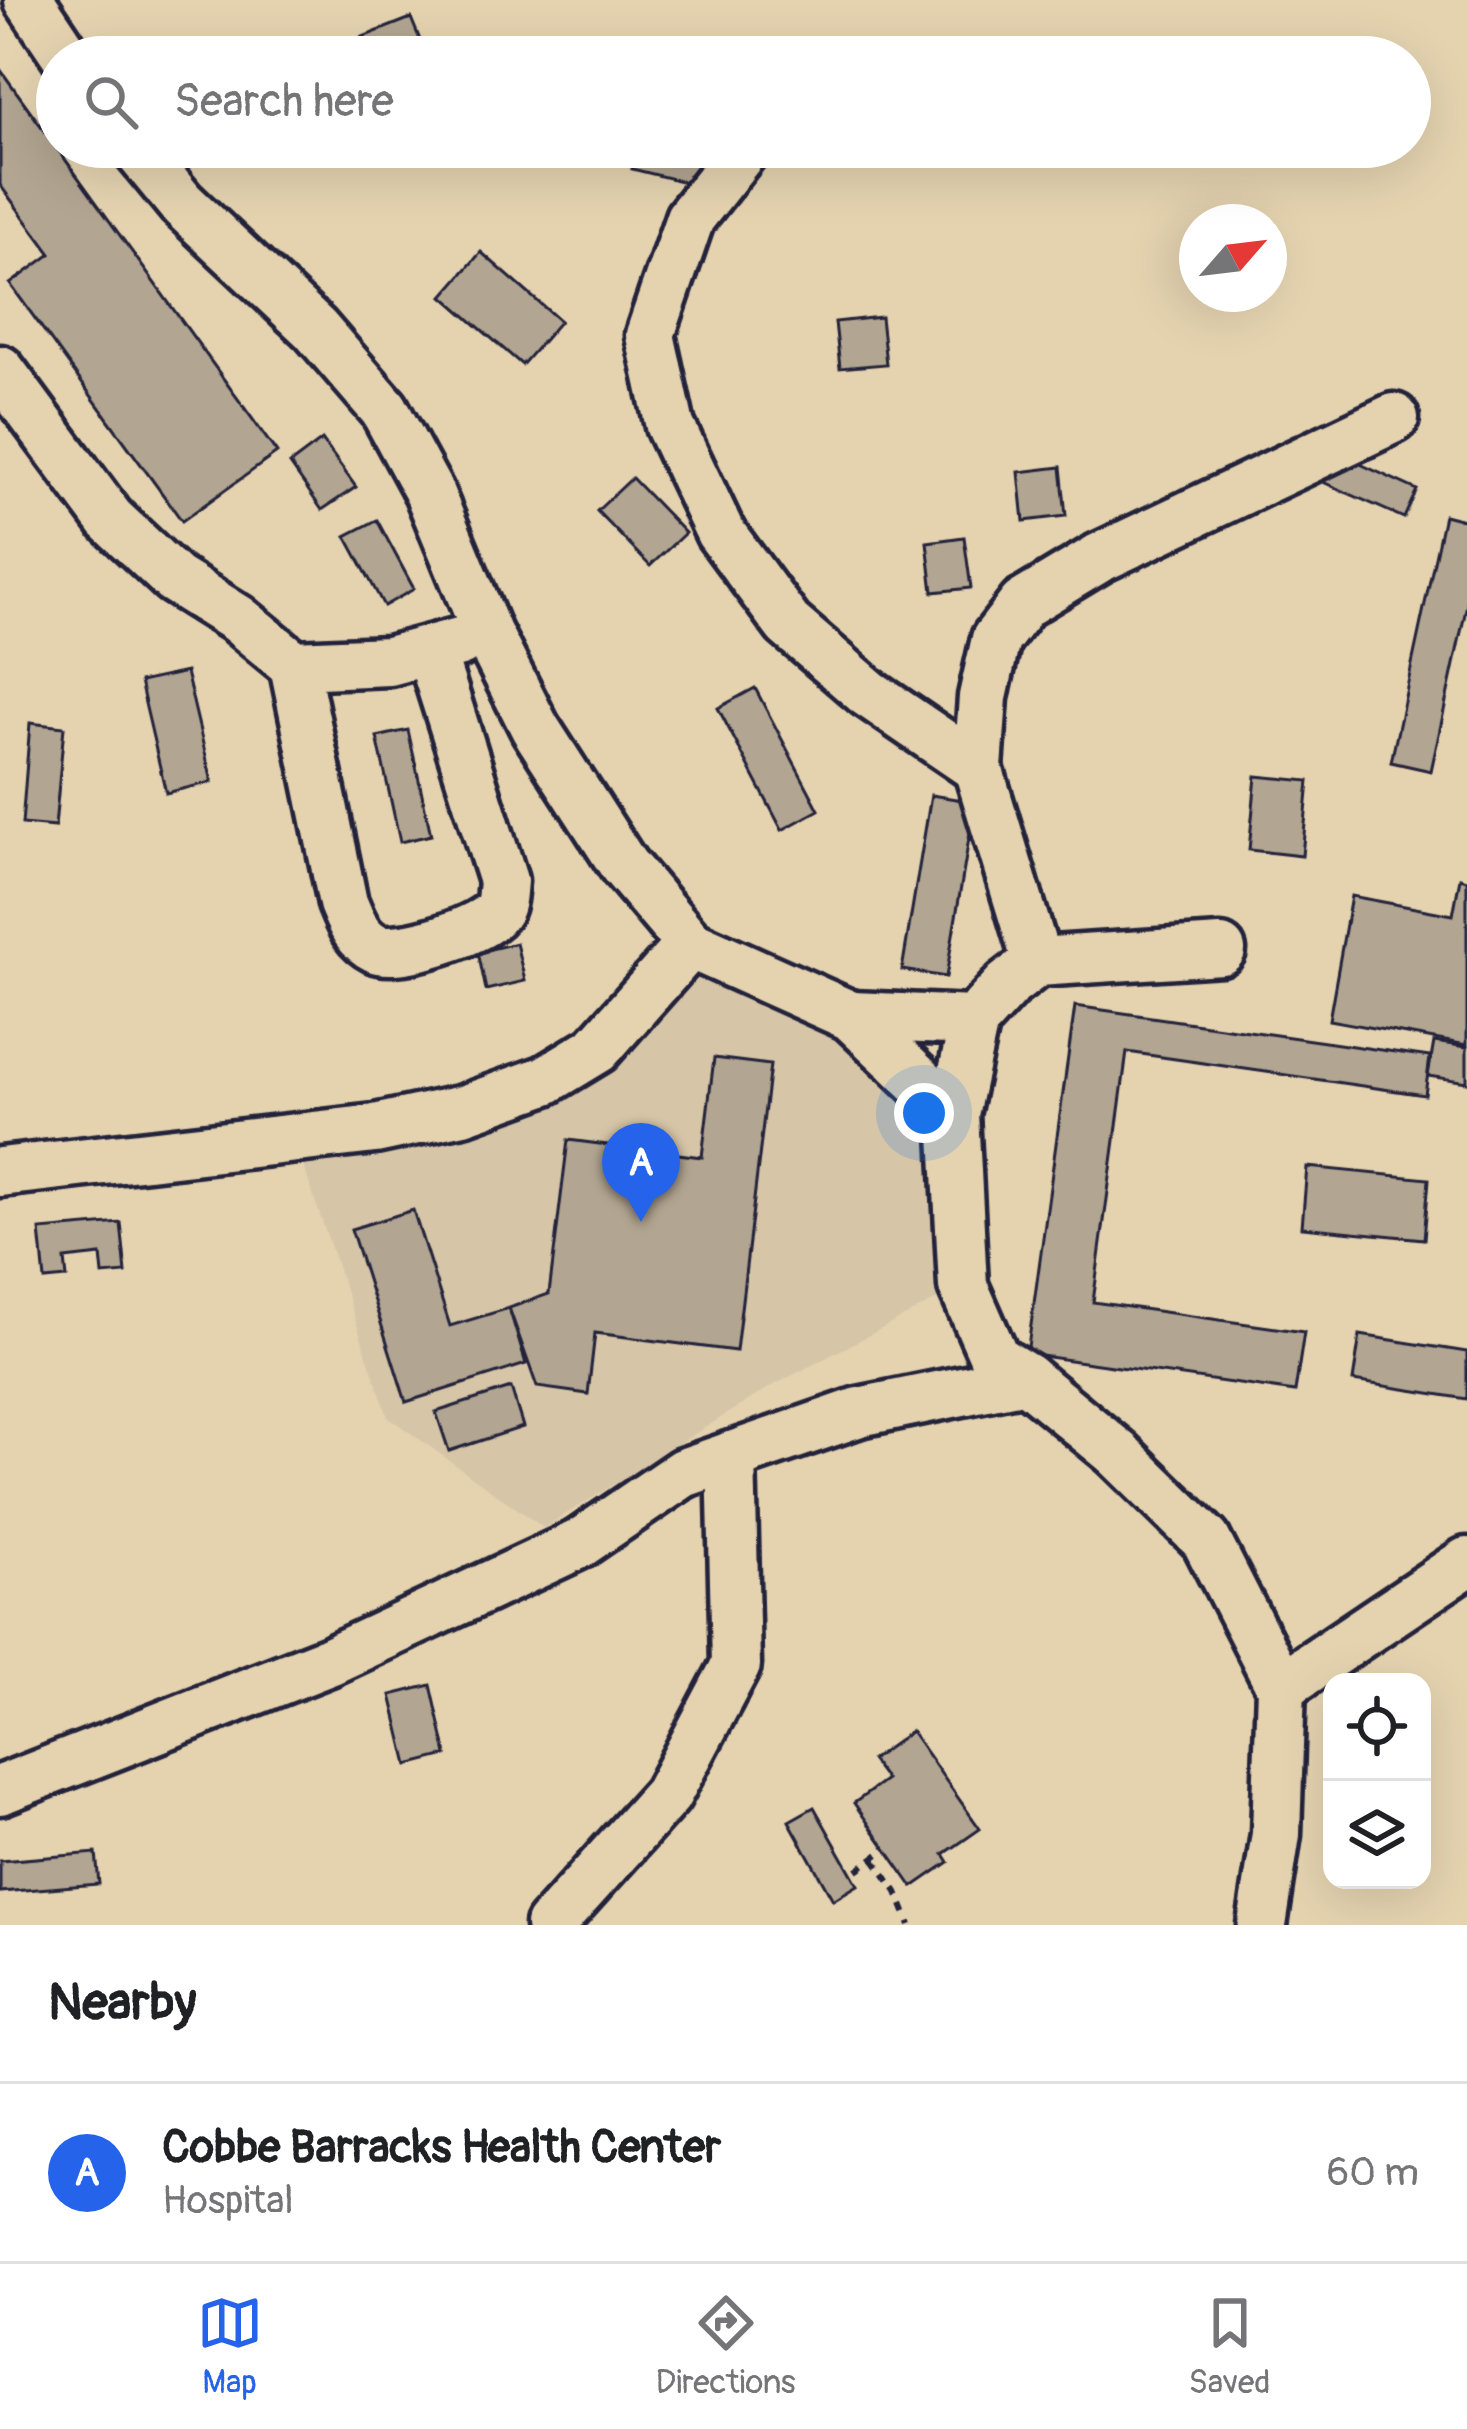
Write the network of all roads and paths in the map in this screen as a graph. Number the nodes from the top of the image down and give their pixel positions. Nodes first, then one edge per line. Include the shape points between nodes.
1 (22, 10) edge
2 (47, 36) edge
3 (152, 168) edge
4 (729, 168) edge
5 (0, 370) edge
6 (1394, 418) dead end
7 (487, 633) junction
8 (431, 653) junction
9 (294, 665) junction
10 (978, 768) junction
11 (690, 944) junction
12 (1221, 950) dead end
13 (1037, 962) junction
14 (851, 1016) junction
15 (974, 1021) junction
16 (954, 1114) junction
17 (0, 1172) edge
18 (1026, 1378) junction
19 (731, 1456) junction
20 (1467, 1562) edge
21 (1281, 1687) junction
22 (0, 1790) edge
23 (885, 1850) dead end
24 (874, 1859) junction
25 (857, 1870) dead end
26 (550, 1925) edge
27 (910, 1925) edge
28 (1262, 1925) edge

1 - 2 street
3 - 7 street via 384,409 429,492
4 - 10 street via 690,218 650,335 670,426 721,532 788,624 868,693
5 - 9 street via 110,519 174,579
6 - 10 street via 1100,558 1023,604 996,640
7 - 8 street
7 - 11 street via 535,728 624,866
8 - 9 street
8 - 9 street via 503,881 499,908 485,923 397,953 356,933 344,903
10 - 13 street
11 - 14 street
11 - 17 street via 597,1049 546,1080 463,1110 375,1129
12 - 13 street
13 - 15 street
14 - 15 street
14 - 16 street
15 - 16 street
16 - 18 street via 963,1286 995,1359
18 - 19 street via 859,1412
18 - 21 street via 1206,1540
19 - 22 street via 682,1473 579,1544 329,1661
19 - 26 street via 736,1665 667,1795
20 - 21 street
21 - 28 street via 1276,1834
23 - 24 path
24 - 25 path
24 - 27 path

